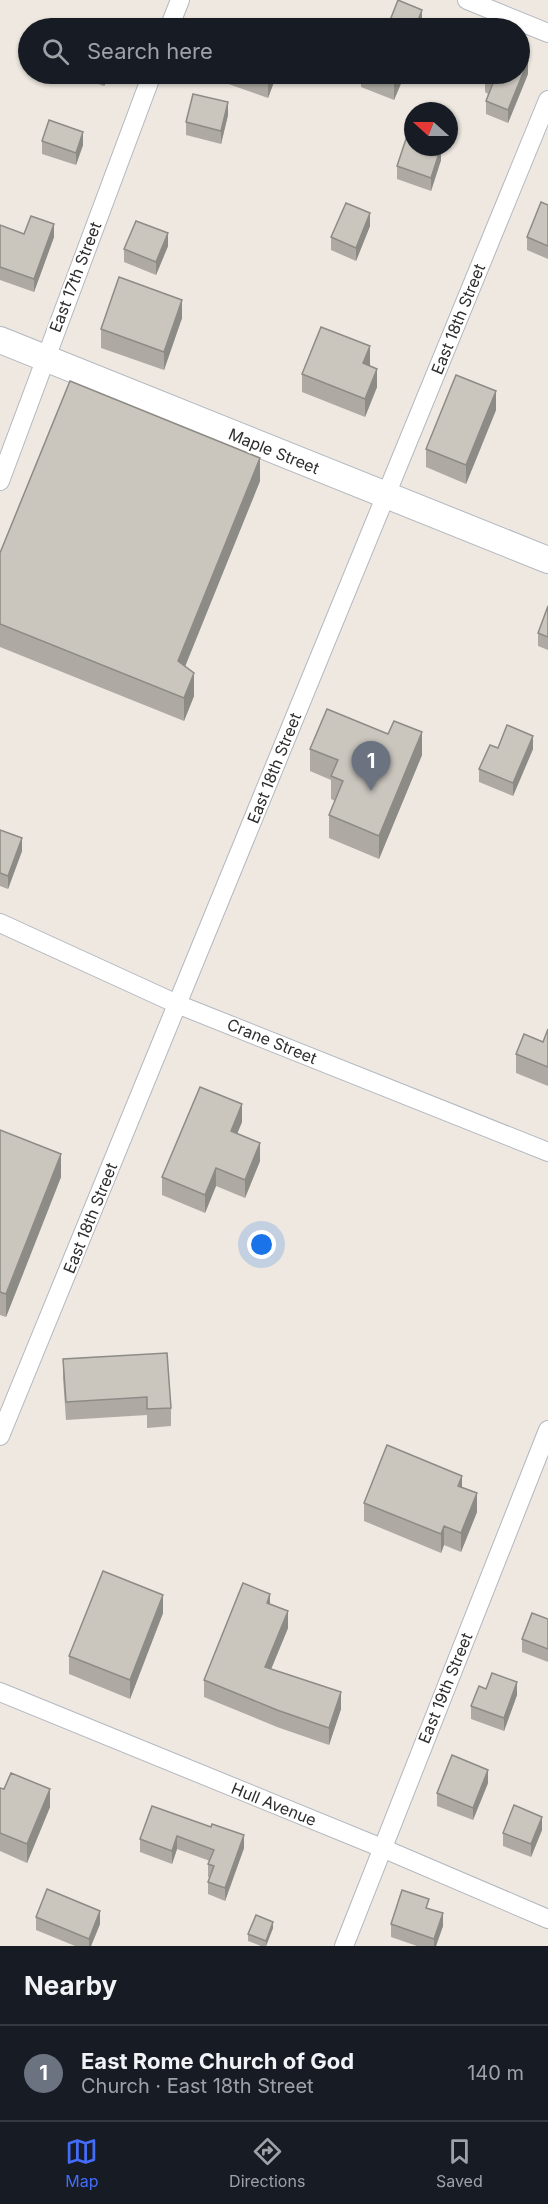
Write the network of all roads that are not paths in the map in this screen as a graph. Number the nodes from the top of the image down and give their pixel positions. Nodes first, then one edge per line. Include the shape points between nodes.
1 (180, 0) edge
2 (467, 0) edge
3 (173, 18) edge
4 (511, 18) edge
5 (530, 26) edge
6 (548, 33) edge
7 (148, 84) edge
8 (548, 100) edge
9 (0, 340) edge
10 (44, 359) junction
11 (0, 481) edge
12 (386, 495) junction
13 (548, 560) edge
14 (0, 923) edge
15 (177, 1004) junction
16 (548, 1152) edge
17 (548, 1430) edge
18 (0, 1436) edge
19 (0, 1692) edge
20 (382, 1848) junction
21 (548, 1919) edge
22 (344, 1946) edge

1 - 3 street
2 - 4 street
5 - 6 street
7 - 10 street, East 17th Street
8 - 12 street, East 18th Street
9 - 10 main road, Maple Street
10 - 11 street, East 17th Street
10 - 12 main road, Maple Street
12 - 13 main road, Maple Street
12 - 15 street, East 18th Street
14 - 15 street, Crane Street
15 - 16 street, Crane Street
15 - 18 street, East 18th Street
17 - 20 street, East 19th Street
19 - 20 street, Hull Avenue
20 - 21 street, Hull Avenue
20 - 22 street, East 19th Street

